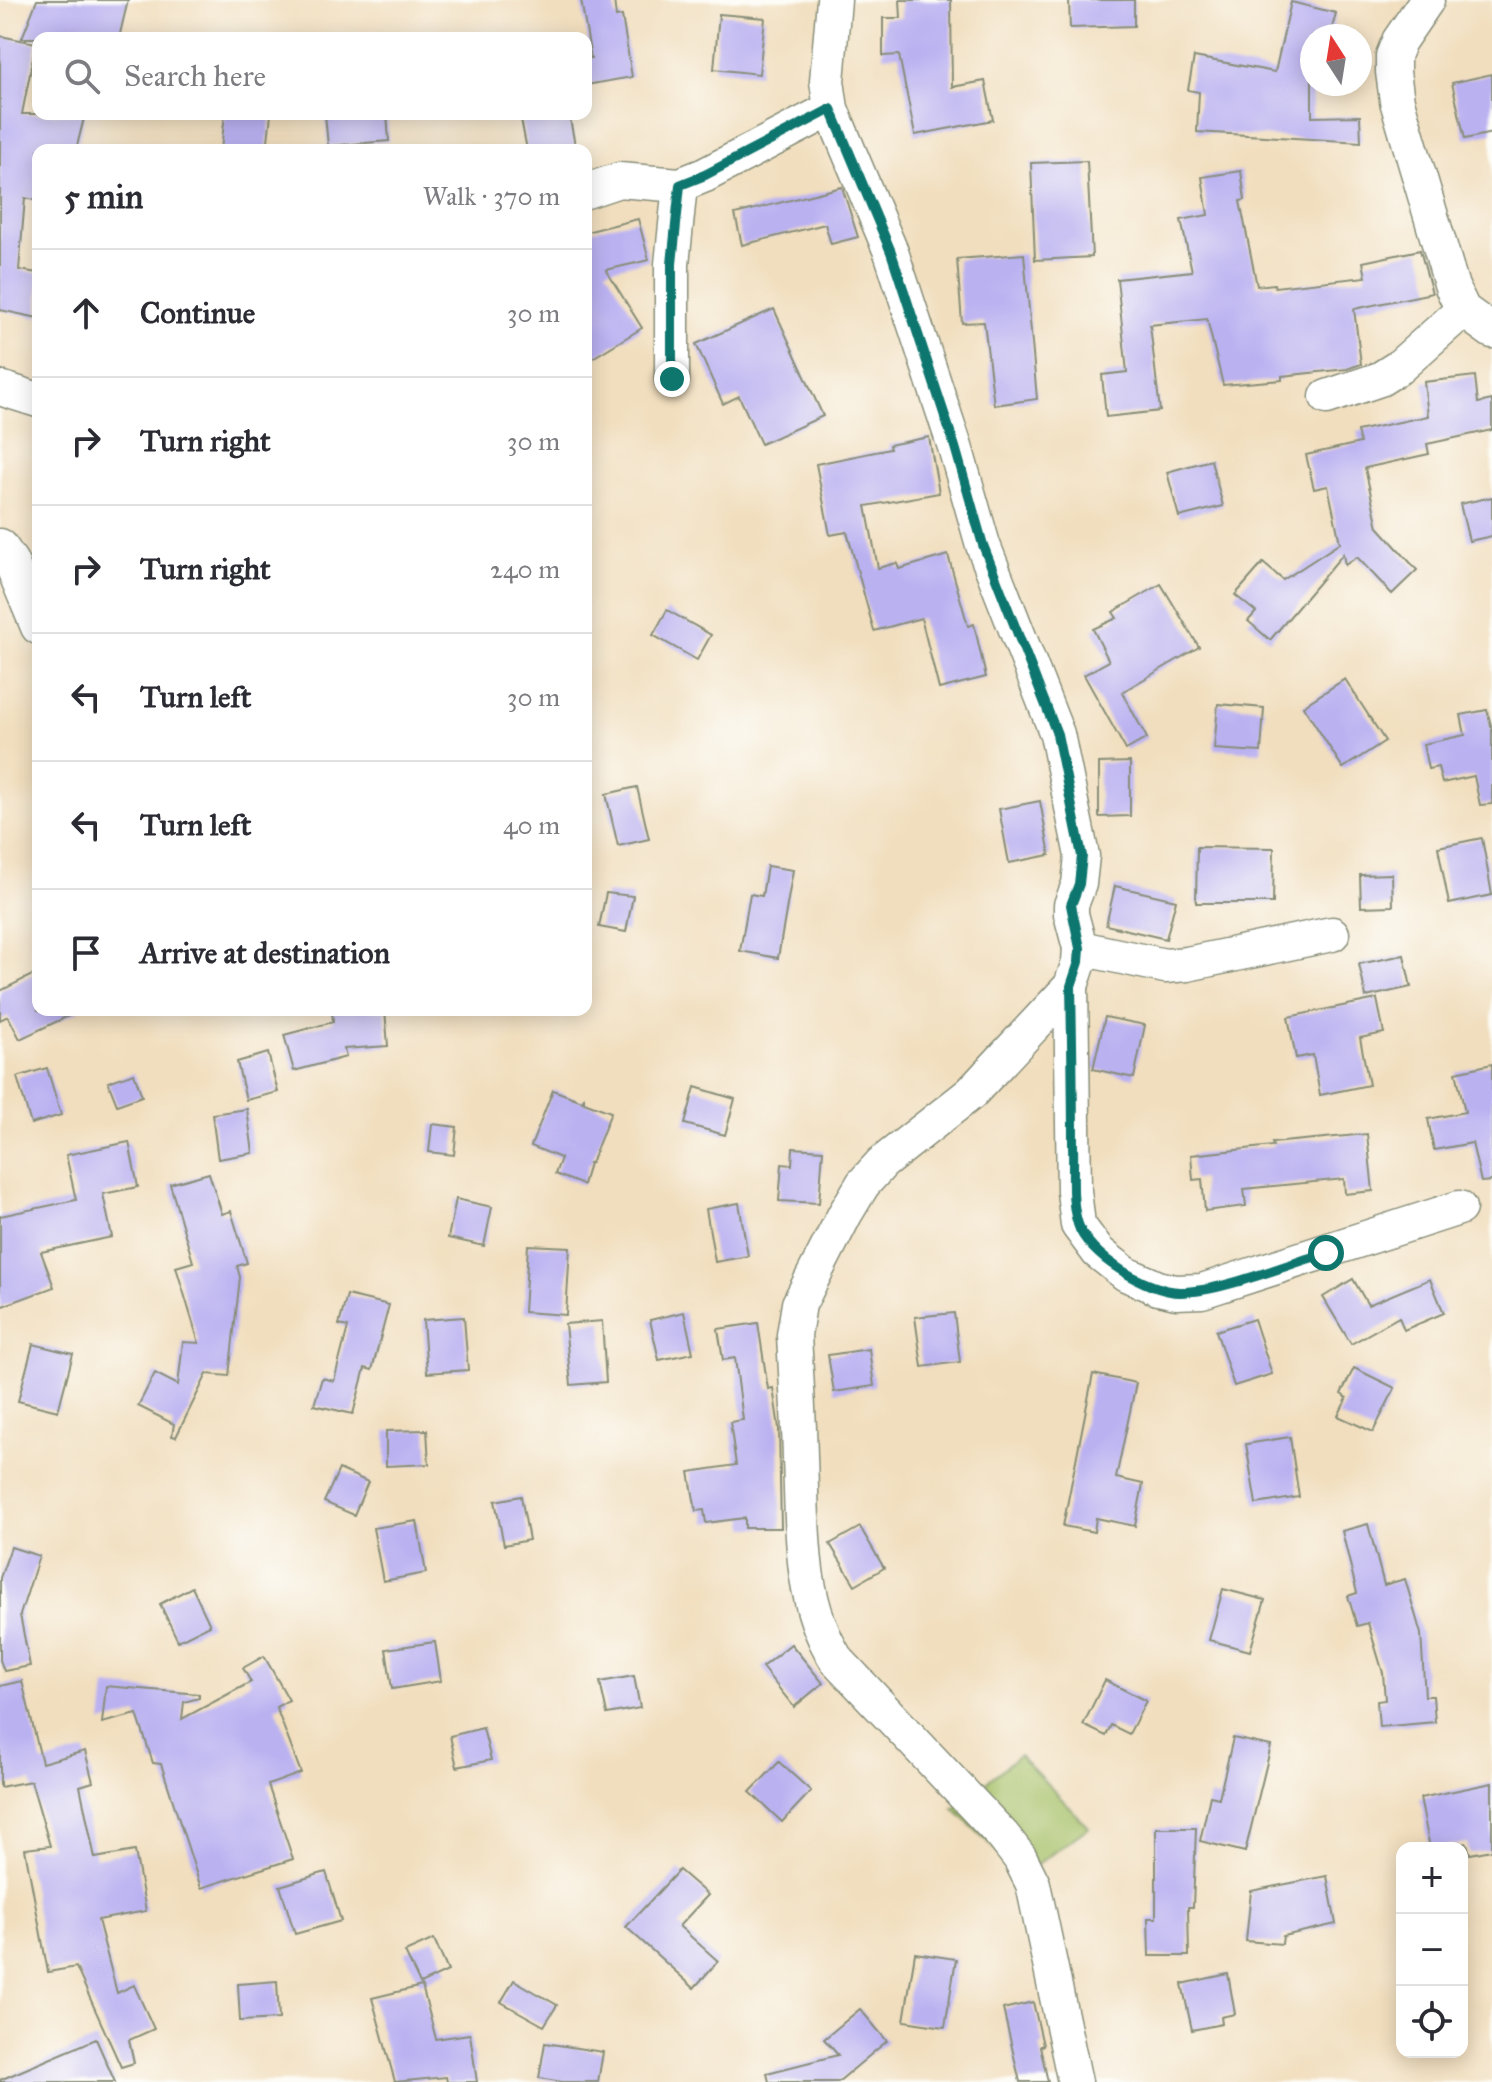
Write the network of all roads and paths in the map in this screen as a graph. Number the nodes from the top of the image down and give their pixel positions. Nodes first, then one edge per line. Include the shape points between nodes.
1 (834, 0) edge
2 (1427, 0) edge
3 (831, 109) junction
4 (680, 185) junction
5 (592, 189) edge
6 (1463, 310) junction
7 (1492, 331) edge
8 (672, 379) dead end
9 (0, 388) edge
10 (1327, 397) dead end
11 (32, 398) edge
12 (0, 546) edge
13 (32, 613) edge
14 (1332, 934) dead end
15 (1080, 948) junction
16 (1071, 986) junction
17 (1459, 1208) dead end
18 (1075, 2082) edge

1 - 3 street via 827,81
2 - 6 street via 1399,41 1393,72 1397,101
3 - 4 street
3 - 15 street via 891,252 983,545 1057,734 1082,856 1071,905
4 - 5 street via 619,180
4 - 8 street via 672,264
6 - 7 street
6 - 10 street via 1399,367
9 - 11 street
12 - 13 street
14 - 15 street via 1165,966
15 - 16 street
16 - 17 street via 1078,1225 1098,1252 1126,1274 1158,1288 1202,1291
16 - 18 street via 971,1093 863,1184 799,1304 794,1335 803,1547 812,1610 836,1659 1020,1858 1033,1884

